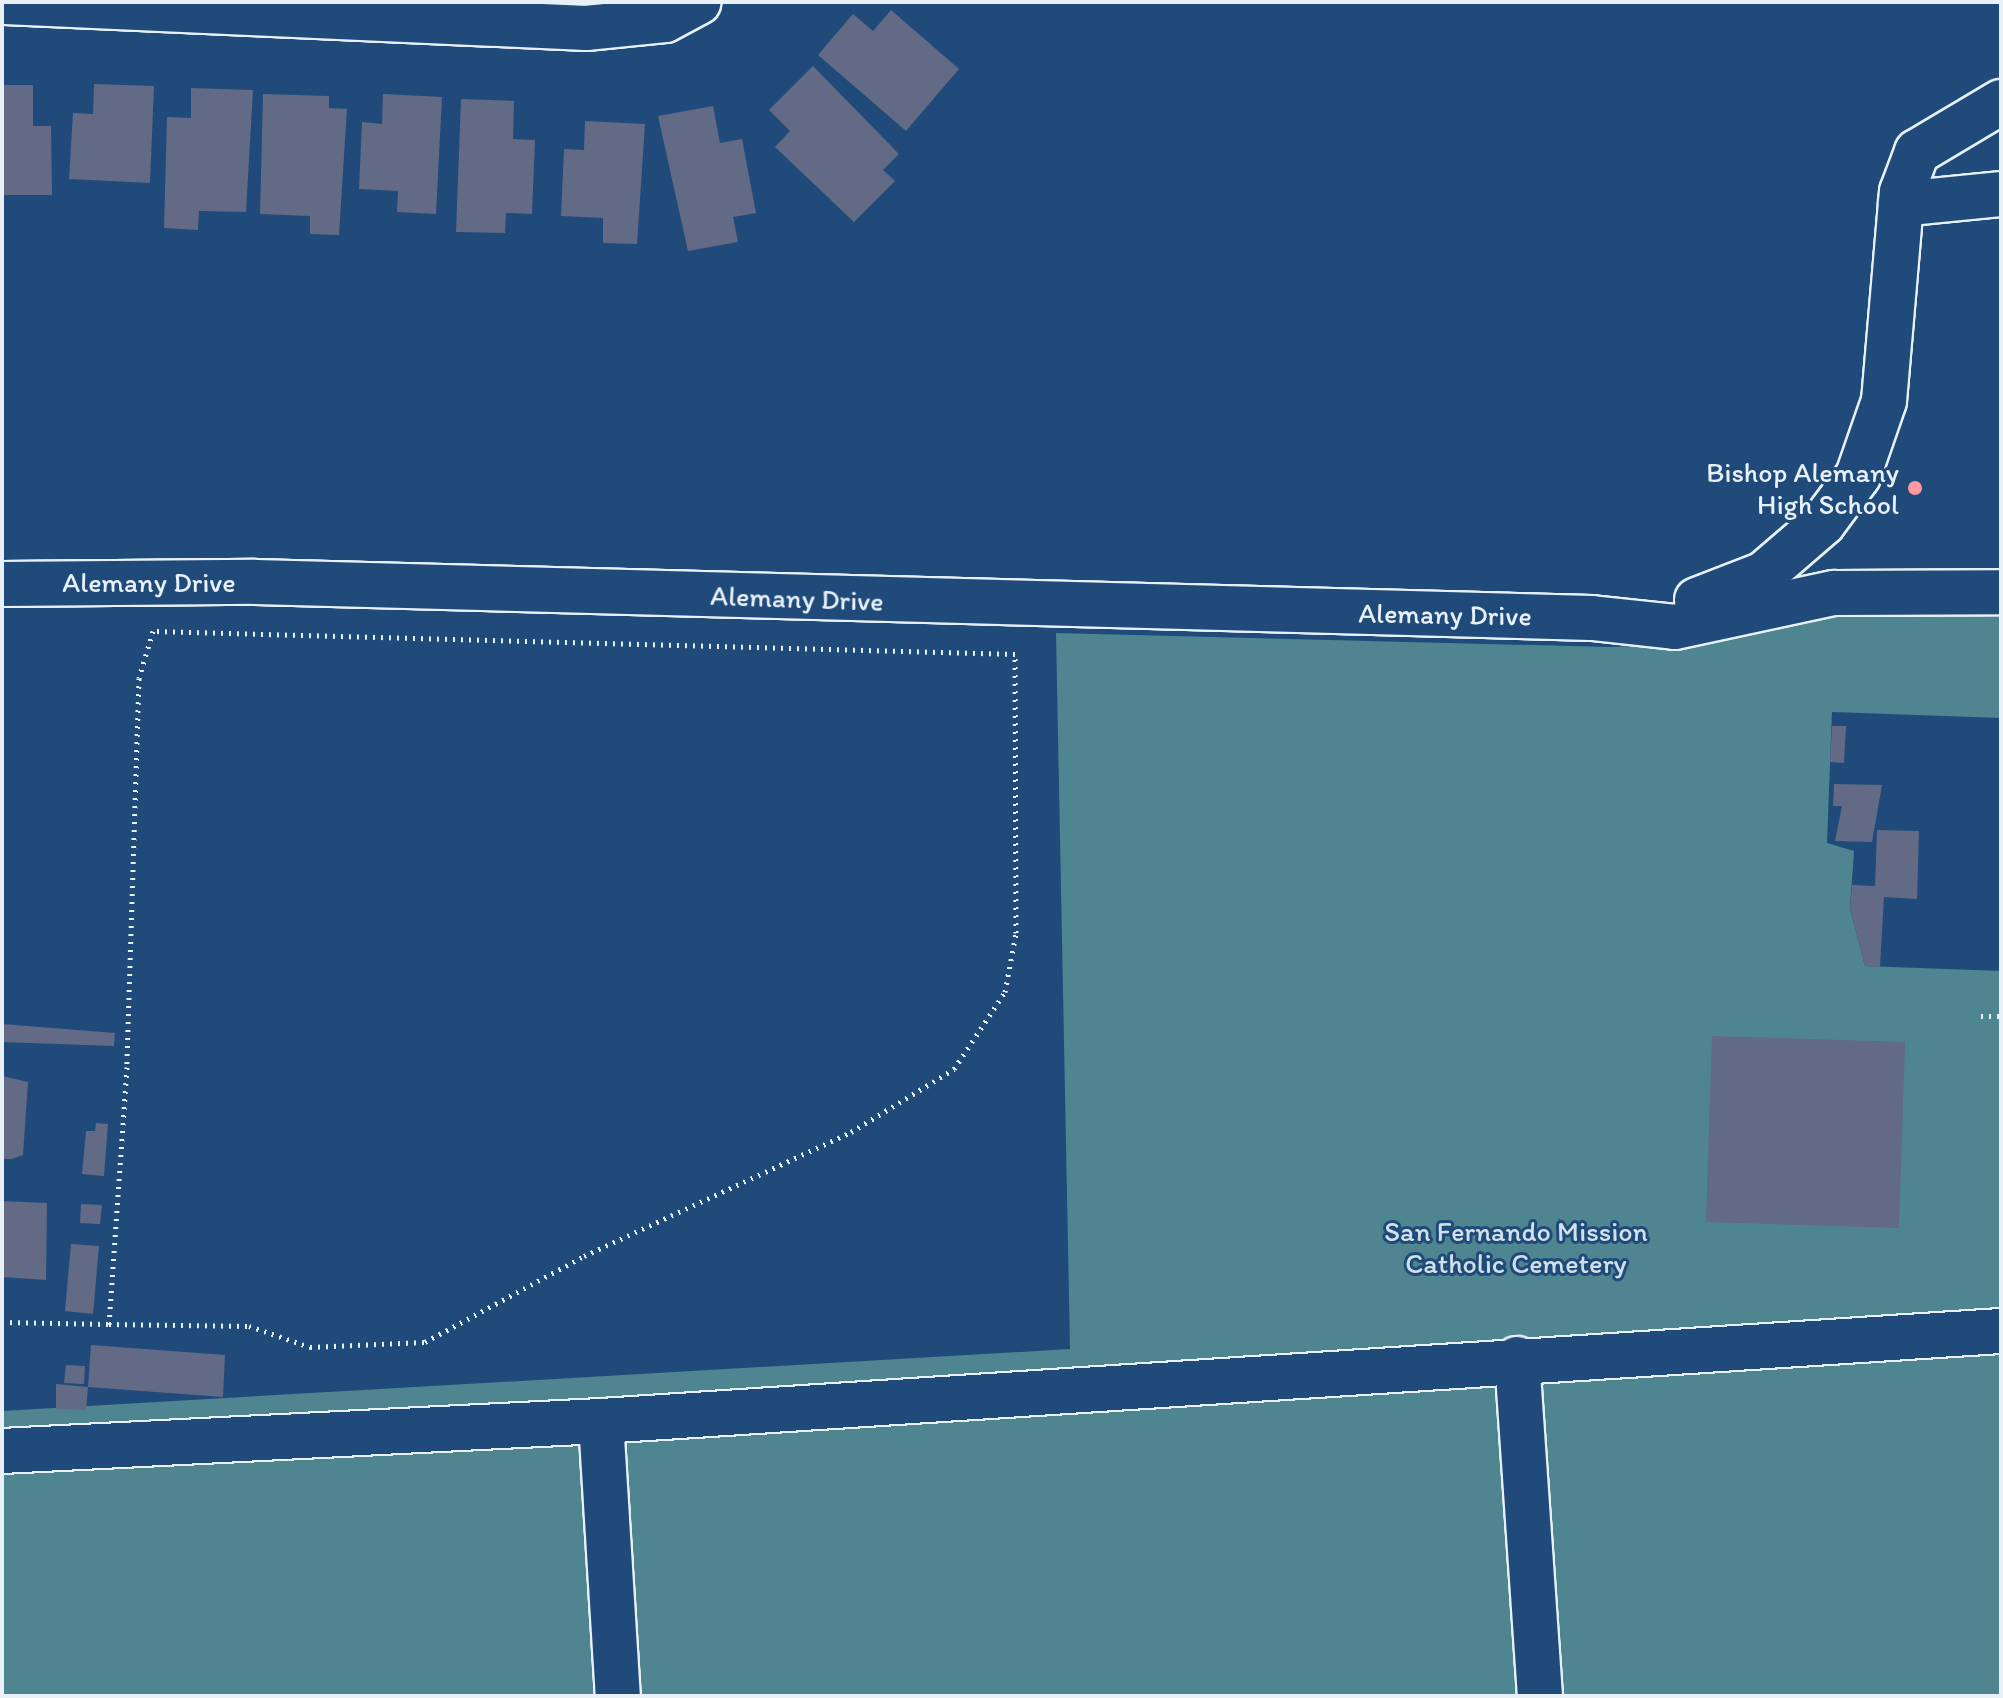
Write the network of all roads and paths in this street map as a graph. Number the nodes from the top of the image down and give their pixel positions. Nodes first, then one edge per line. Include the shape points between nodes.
1 (5, 2) edge
2 (699, 2) edge
3 (2001, 102) edge
4 (2001, 194) edge
5 (1901, 204) junction
6 (2, 584) edge
7 (2001, 592) edge
8 (1592, 618) junction
9 (1981, 1016) dead end
10 (2001, 1016) edge
11 (2, 1322) edge
12 (109, 1324) junction
13 (2001, 1331) edge
14 (1517, 1359) junction
15 (601, 1421) junction
16 (2, 1451) edge
17 (618, 1696) edge
18 (1540, 1696) edge

1 - 2 street via 586,28 665,20
3 - 5 street via 1917,152
4 - 5 street
5 - 8 street via 1884,401 1847,494 1795,550 1748,584
6 - 8 street, Alemany Drive via 255,582
7 - 8 street via 1834,593 1675,627
9 - 10 path
11 - 12 path
12 - 12 path via 249,1326 310,1347 425,1342 584,1256 851,1132 954,1069 1005,992 1016,933 1015,654 153,631 139,678 127,1067
13 - 14 street
14 - 15 street
14 - 18 street
15 - 16 street
15 - 17 street

